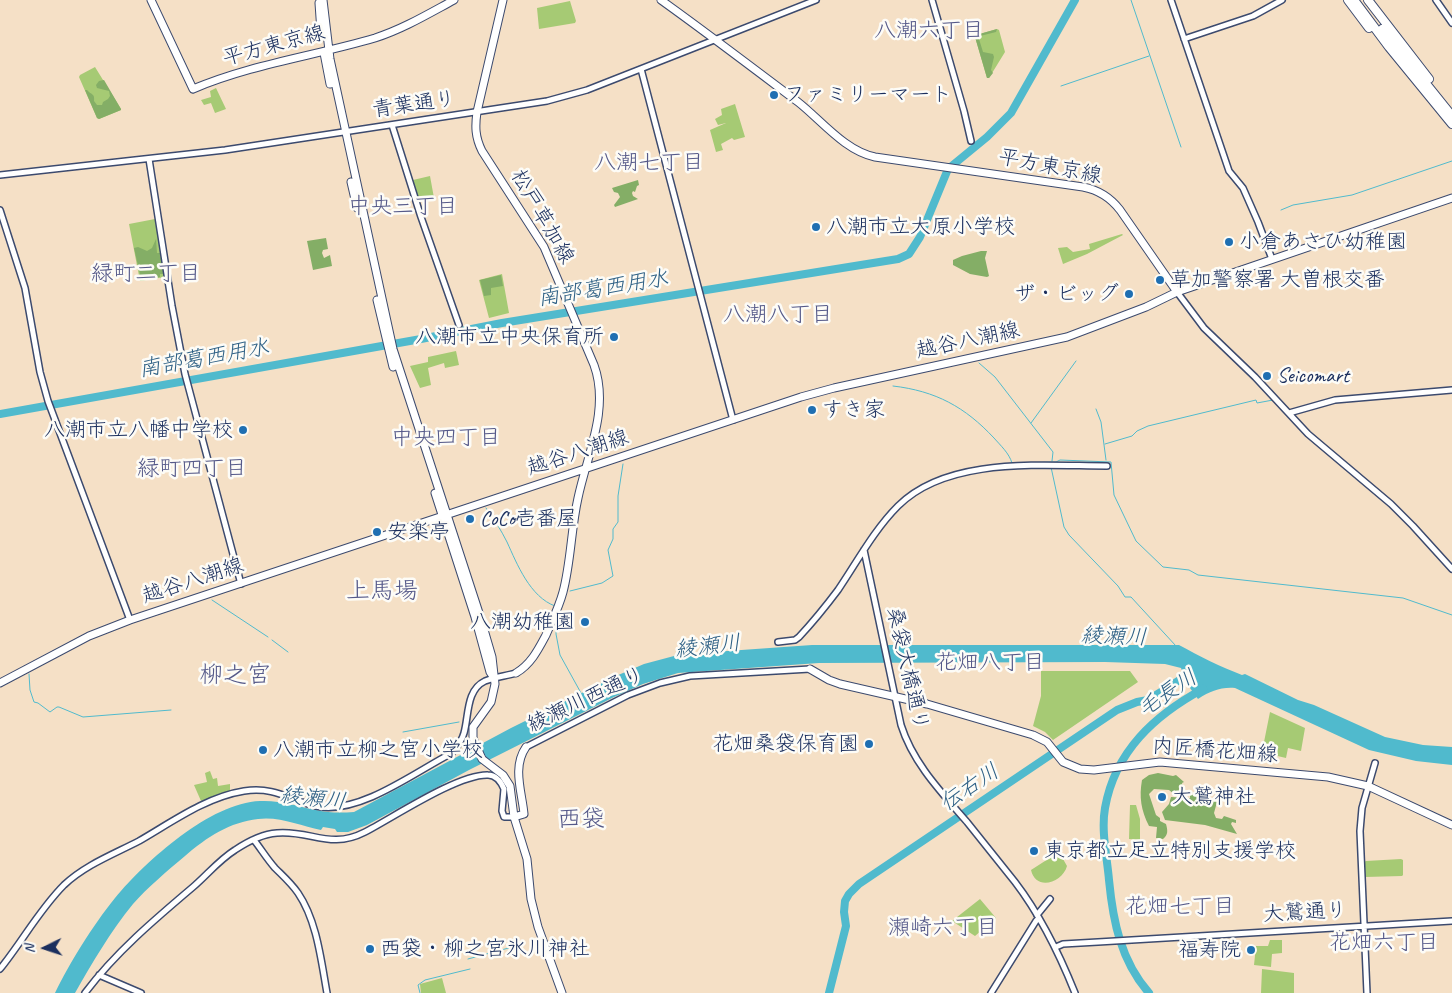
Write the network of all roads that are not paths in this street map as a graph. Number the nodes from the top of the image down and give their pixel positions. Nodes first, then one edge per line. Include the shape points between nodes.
1 (151, 0) edge
2 (318, 0) edge
3 (323, 0) edge
4 (454, 0) edge
5 (503, 0) edge
6 (661, 0) edge
7 (816, 0) edge
8 (932, 0) edge
9 (1171, 0) edge
10 (1282, 0) edge
11 (1349, 0) edge
12 (1354, 0) edge
13 (1360, 0) edge
14 (1364, 0) edge
15 (1368, 0) edge
16 (1436, 0) edge
17 (1452, 23) edge
18 (714, 40) junction
19 (1184, 40) junction
20 (326, 50) junction
21 (641, 69) junction
22 (1446, 104) junction
23 (1452, 110) edge
24 (477, 112) junction
25 (1451, 121) edge
26 (392, 125) junction
27 (343, 132) junction
28 (971, 141) dead end
29 (149, 159) junction
30 (0, 175) edge
31 (1452, 198) edge
32 (0, 210) edge
33 (1272, 259) junction
34 (1177, 292) junction
35 (459, 325) dead end
36 (1452, 390) edge
37 (1289, 413) junction
38 (733, 420) junction
39 (1107, 466) dead end
40 (584, 470) junction
41 (445, 516) junction
42 (864, 550) junction
43 (1452, 569) edge
44 (241, 584) junction
45 (130, 620) junction
46 (778, 642) dead end
47 (810, 669) joint
48 (516, 673) joint
49 (494, 678) junction
50 (0, 683) edge
51 (895, 696) junction
52 (526, 747) joint
53 (1375, 763) dead end
54 (1368, 786) junction
55 (514, 817) junction
56 (1452, 825) edge
57 (254, 840) junction
58 (1050, 898) dead end
59 (1038, 916) junction
60 (1452, 921) edge
61 (1363, 926) junction
62 (1056, 947) junction
63 (0, 969) edge
64 (98, 975) junction
65 (85, 993) edge
66 (141, 993) edge
67 (327, 993) edge
68 (562, 993) edge
69 (991, 993) edge
70 (1075, 993) edge
71 (1366, 993) edge

1 - 20 main road, 平方東京線 via 194,89 247,69
2 - 20 main road
3 - 20 main road
4 - 20 main road, 平方東京線 via 404,27
5 - 24 main road, 松戸草加線
6 - 18 main road, 平方東京線
7 - 18 street, 青葉通り
8 - 28 street
9 - 19 street
10 - 19 street via 1253,16
11 - 25 main road via 1406,72
11 - 25 highway via 1435,110
12 - 25 highway
13 - 25 highway
14 - 22 main road
15 - 22 highway
16 - 17 street
18 - 21 street, 青葉通り
18 - 34 main road, 平方東京線 via 861,153 1089,188 1103,194 1120,210
19 - 33 street via 1229,171 1243,188
20 - 27 main road
21 - 24 street, 青葉通り via 566,96
21 - 38 street
22 - 23 main road
24 - 26 street, 青葉通り
24 - 40 main road, 松戸草加線 via 475,131 479,145 544,247 598,375 598,416
26 - 27 street, 青葉通り
26 - 35 street
27 - 29 street, 青葉通り
27 - 41 main road via 388,339
29 - 30 street, 青葉通り
29 - 44 street via 186,376
31 - 33 main road
32 - 45 street via 25,288 50,409
33 - 34 main road
34 - 37 street via 1204,328
34 - 38 main road, 越谷八潮線 via 1067,338 817,392
36 - 37 street via 1335,400
37 - 43 street via 1313,439 1397,510
38 - 40 main road, 越谷八潮線
39 - 42 street via 996,468 935,482 898,506
40 - 41 main road, 越谷八潮線
40 - 48 main road, 松戸草加線 via 558,609 531,662
41 - 44 main road, 越谷八潮線
41 - 49 main road
42 - 46 street via 827,604 799,637
42 - 51 street, 桑袋大橋通り
44 - 45 main road, 越谷八潮線
45 - 50 main road, 越谷八潮線 via 89,636
47 - 51 main road, 内匠橋花畑線 via 834,682
47 - 52 street, 綾瀬川西通り via 690,676 660,683 628,695
48 - 49 street
49 - 55 main road via 493,696 473,727 473,738 482,759 507,780
49 - 63 street via 475,690 471,697 464,734 452,753 353,804 323,807 274,791 257,790 232,794 198,807 74,877 48,904
51 - 54 main road, 内匠橋花畑線 via 1033,734 1044,740 1066,764 1080,769 1108,769 1155,762 1318,776
51 - 59 street, 桑袋大橋通り via 901,725 912,753 1015,882
52 - 55 main road via 518,768 524,814
53 - 54 street
54 - 56 main road, 内匠橋花畑線
54 - 61 street via 1360,831
55 - 57 street via 504,817 504,789 497,779 488,775 458,782 347,839 328,840 279,832
55 - 68 main road via 538,926
57 - 64 street via 226,856
57 - 67 street via 292,885 310,916
58 - 59 street
59 - 62 street, 桑袋大橋通り
59 - 69 street
60 - 61 street, 大鷲通り
61 - 62 street, 大鷲通り via 1063,944
61 - 71 street
62 - 70 street, 桑袋大橋通り
64 - 65 street
64 - 66 street

